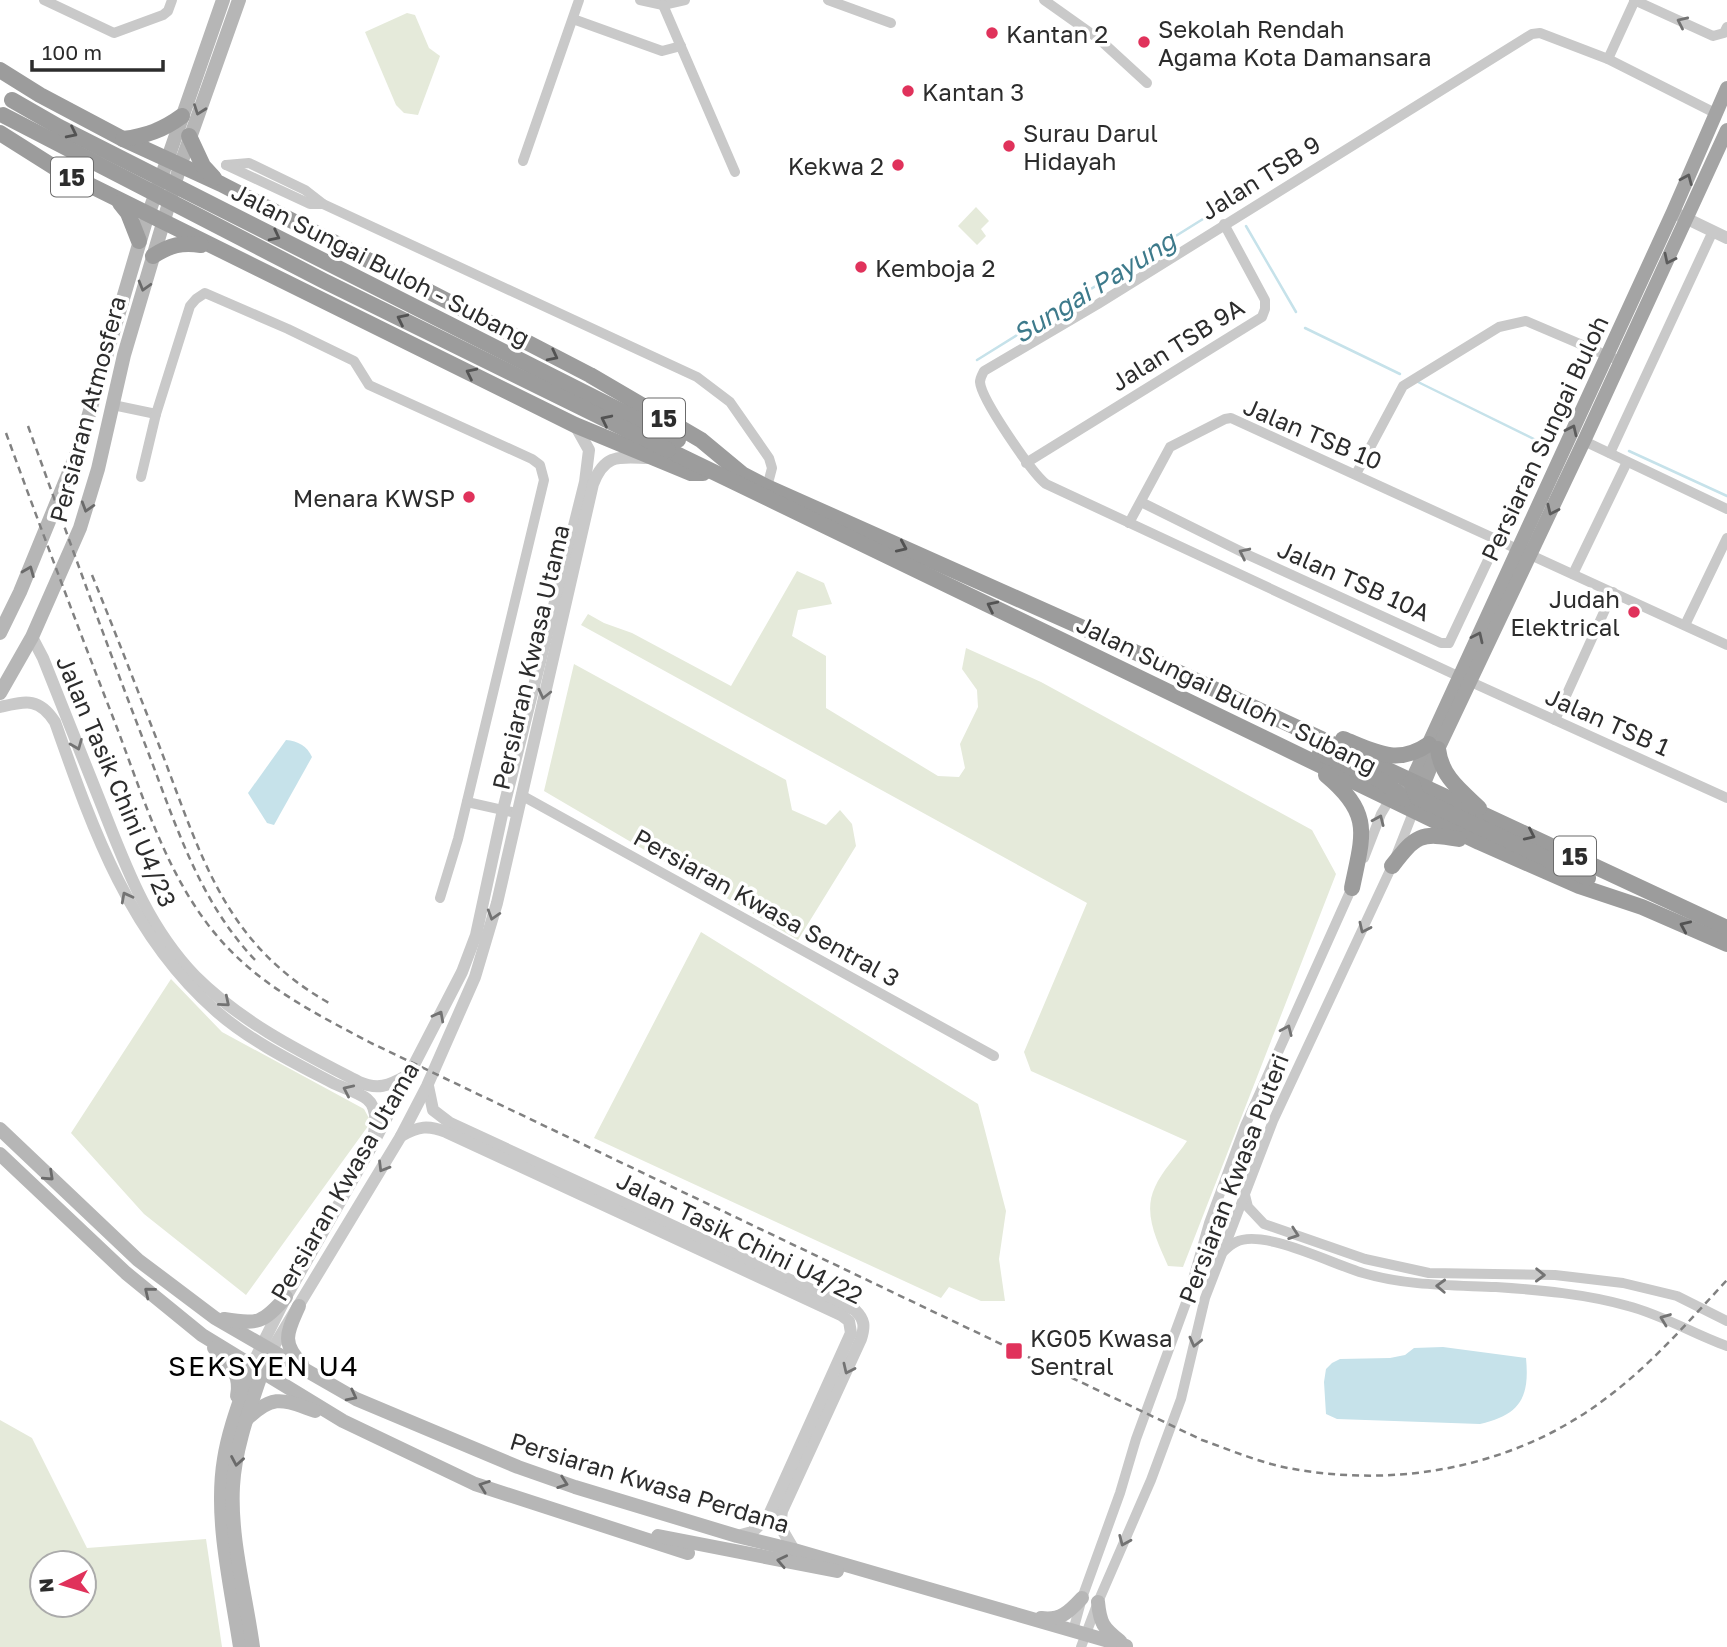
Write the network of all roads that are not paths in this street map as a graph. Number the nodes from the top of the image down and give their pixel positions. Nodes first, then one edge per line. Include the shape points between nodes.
1 (44, 0) edge
2 (172, 0) edge
3 (223, 0) edge
4 (239, 0) edge
5 (579, 0) edge
6 (640, 0) edge
7 (685, 0) edge
8 (828, 0) edge
9 (1044, 0) edge
10 (1634, 0) edge
11 (663, 5) junction
12 (573, 19) junction
13 (891, 23) dead end
14 (1727, 27) edge
15 (681, 46) junction
16 (1608, 59) junction
17 (0, 70) edge
18 (1147, 83) dead end
19 (1727, 88) edge
20 (0, 93) edge
21 (0, 113) edge
22 (1715, 113) junction
23 (182, 116) junction
24 (1727, 130) edge
25 (0, 132) edge
26 (189, 136) junction
27 (123, 139) junction
28 (523, 161) dead end
29 (174, 163) junction
30 (735, 172) dead end
31 (221, 184) junction
32 (239, 194) junction
33 (110, 196) junction
34 (323, 204) junction
35 (1673, 212) junction
36 (156, 218) junction
37 (1688, 219) junction
38 (1224, 224) junction
39 (1713, 231) junction
40 (196, 237) junction
41 (1727, 238) edge
42 (139, 241) junction
43 (218, 248) junction
44 (153, 256) junction
45 (1613, 358) junction
46 (113, 404) junction
47 (156, 414) junction
48 (575, 425) junction
49 (1584, 441) junction
50 (673, 445) junction
51 (1610, 453) junction
52 (652, 458) junction
53 (1627, 462) junction
54 (1026, 463) junction
55 (713, 472) junction
56 (742, 474) junction
57 (1356, 474) junction
58 (141, 477) dead end
59 (767, 487) junction
60 (1141, 502) junction
61 (1727, 509) edge
62 (1129, 523) junction
63 (1727, 538) edge
64 (1497, 541) junction
65 (1525, 552) junction
66 (1573, 574) junction
67 (1613, 592) junction
68 (1010, 596) junction
69 (1685, 625) junction
70 (0, 633) edge
71 (32, 637) junction
72 (1727, 645) edge
73 (1465, 679) junction
74 (0, 693) edge
75 (1239, 702) junction
76 (0, 707) edge
77 (1555, 720) junction
78 (1434, 746) junction
79 (1304, 757) junction
80 (1416, 794) junction
81 (520, 795) junction
82 (1394, 796) junction
83 (1727, 798) edge
84 (467, 802) junction
85 (510, 812) junction
86 (1489, 817) junction
87 (1479, 842) junction
88 (1392, 866) junction
89 (1352, 888) junction
90 (440, 898) dead end
91 (1642, 907) junction
92 (1727, 928) edge
93 (1727, 944) edge
94 (995, 1056) dead end
95 (406, 1076) junction
96 (428, 1086) junction
97 (0, 1129) edge
98 (401, 1136) junction
99 (373, 1144) junction
100 (0, 1154) edge
101 (1244, 1195) junction
102 (1222, 1252) junction
103 (286, 1297) junction
104 (299, 1306) junction
105 (215, 1318) junction
106 (856, 1319) junction
107 (1727, 1321) edge
108 (202, 1335) junction
109 (1727, 1346) edge
110 (266, 1348) junction
111 (257, 1368) junction
112 (314, 1376) junction
113 (247, 1419) junction
114 (343, 1421) junction
115 (227, 1441) junction
116 (619, 1531) junction
117 (737, 1536) junction
118 (794, 1550) junction
119 (688, 1553) dead end
120 (897, 1581) junction
121 (1082, 1598) junction
122 (1098, 1602) junction
123 (1016, 1615) junction
124 (1080, 1637) edge
125 (1126, 1646) edge
126 (240, 1647) edge
127 (253, 1647) edge

1 - 2 street via 114,33 163,15
3 - 23 main road
4 -> 26 main road
5 - 12 street
6 - 11 street
7 - 11 street
8 - 13 street
9 - 18 street via 1099,39
14 -> 10 street via 1713,36
10 - 16 street
11 - 15 street
12 - 15 street via 662,51
12 - 28 street
15 - 30 street
16 - 22 street, Jalan TSB 9
16 - 38 street, Jalan TSB 9 via 1532,34
17 - 27 highway, Jalan Sungai Buloh - Subang / 15
19 - 22 main road, Persiaran Sungai Buloh
20 -> 50 highway, Jalan Sungai Buloh - Subang, bridge
50 -> 21 highway, Jalan Sungai Buloh - Subang, bridge via 324,281
35 -> 22 main road, Persiaran Sungai Buloh
23 - 27 highway via 165,129
23 - 29 main road
24 - 37 main road, Persiaran Sungai Buloh
25 - 33 highway, Jalan Sungai Buloh - Subang / 15
26 - 29 main road
26 - 31 highway, Jalan Sungai Buloh - Subang / 15 via 203,166
27 - 29 highway, Jalan Sungai Buloh - Subang / 15
27 - 33 highway via 131,157 130,174
29 - 31 highway, Jalan Sungai Buloh - Subang / 15
29 - 36 main road, Persiaran Atmosfera
31 - 32 highway, Jalan Sungai Buloh - Subang / 15
32 - 40 highway via 201,201 194,210
32 -> 56 highway, Jalan Sungai Buloh - Subang / 15 via 590,375 701,440
33 - 36 highway, Jalan Sungai Buloh - Subang / 15
33 - 42 highway via 128,213
34 - 34 street via 305,190 249,163 226,165 310,204
34 - 59 street via 697,377 730,402 769,458 772,468
35 - 37 street
35 - 45 main road, Persiaran Sungai Buloh
36 - 40 highway, Jalan Sungai Buloh - Subang / 15
36 - 42 main road, Persiaran Atmosfera
36 - 44 main road, Persiaran Atmosfera
37 - 39 street
37 -> 45 main road, Persiaran Sungai Buloh
38 - 54 street, Jalan TSB 9A via 1265,300 1262,317
38 - 54 street, Jalan TSB 9 via 984,371 980,384
39 - 41 street
39 - 51 street
40 - 43 highway, Jalan Sungai Buloh - Subang / 15
70 -> 42 main road, Persiaran Atmosfera via 79,448
43 - 44 highway via 180,243
48 -> 43 highway, Jalan Sungai Buloh - Subang / 15
44 -> 46 main road, Persiaran Atmosfera
45 - 49 main road, Persiaran Sungai Buloh
45 - 57 street via 1526,321 1499,327 1403,386
65 -> 45 main road, Persiaran Sungai Buloh
46 - 47 street
46 -> 71 main road, Persiaran Atmosfera via 80,528
47 - 58 street
47 - 84 street via 190,306 205,293 354,361 369,385 540,466 544,480
48 - 52 highway, Jalan Sungai Buloh - Subang / 15
48 - 85 street, Persiaran Kwasa Utama via 589,450 585,482
49 - 51 street
49 -> 65 main road, Persiaran Sungai Buloh
50 - 55 highway, Jalan Sungai Buloh - Subang
50 - 56 highway, Jalan Sungai Buloh - Subang
51 - 53 street
52 - 55 highway, Jalan Sungai Buloh - Subang / 15 via 691,473
52 -> 81 street, Persiaran Kwasa Utama via 617,457 597,473
53 - 61 street
53 - 66 street
54 - 62 street, Jalan TSB 9 via 1046,484
79 -> 55 highway, Jalan Sungai Buloh - Subang / 15
56 - 59 highway, Jalan Sungai Buloh - Subang / 15
57 - 60 street, Jalan TSB 10 via 1231,418 1174,444
57 - 64 street, Jalan TSB 10
59 -> 68 highway, Jalan Sungai Buloh - Subang / 15
60 - 62 street, Jalan TSB 10
64 -> 60 street, Jalan TSB 10A via 1449,643 1441,643
62 - 73 street, Jalan TSB 9
63 - 69 street
64 - 65 street, Jalan TSB 10
65 - 66 street, Jalan TSB 10
65 - 73 main road, Persiaran Sungai Buloh
66 - 67 street, Jalan TSB 10
67 - 69 street, Jalan TSB 10
67 - 77 street
68 - 75 highway, Jalan Sungai Buloh - Subang / 15
68 - 82 highway via 1019,606 1384,782
69 - 72 street, Jalan TSB 10
71 - 74 main road, Persiaran Atmosfera
71 -> 95 street, Jalan Tasik Chini U4/23 via 135,890 162,936 195,976 270,1035 359,1083 383,1087
73 - 77 street, Jalan TSB 1
73 - 78 main road, Persiaran Sungai Buloh
75 - 78 highway via 1254,702 1381,754 1399,757
75 - 80 highway, Jalan Sungai Buloh - Subang / 15
99 -> 76 street, Jalan Tasik Chini U4/23 via 376,1120 366,1099 244,1033 187,982 124,896 55,722 40,705 30,702
77 - 83 street, Jalan TSB 1
78 - 80 main road, Persiaran Sungai Buloh
78 - 86 highway via 1455,786
79 - 82 highway, Jalan Sungai Buloh - Subang / 15
79 - 89 highway via 1341,787 1362,822
80 - 82 main road, Persiaran Sungai Buloh
80 - 82 highway via 1407,800
80 - 86 highway, Jalan Sungai Buloh - Subang / 15
80 - 87 highway, Jalan Sungai Buloh - Subang / 15
80 - 88 street, Persiaran Kwasa Puteri
80 - 91 highway
81 - 85 street, Persiaran Kwasa Utama
81 - 94 street, Persiaran Kwasa Sentral 3
89 -> 82 street, Persiaran Kwasa Puteri via 1381,814
84 - 85 street
84 - 90 street
95 -> 85 street, Persiaran Kwasa Utama via 462,972
85 -> 96 street, Persiaran Kwasa Utama via 497,903 474,977
86 -> 92 highway, Jalan Sungai Buloh - Subang / 15
87 - 88 highway via 1423,836 1410,843
87 - 91 highway, Jalan Sungai Buloh - Subang / 15 via 1579,886
88 -> 101 street, Persiaran Kwasa Puteri via 1278,1110
121 -> 89 street, Persiaran Kwasa Puteri via 1245,1126
93 -> 91 highway, Jalan Sungai Buloh - Subang / 15
95 - 99 street, Persiaran Kwasa Utama
96 - 98 street, Persiaran Kwasa Utama
96 - 106 street, Jalan Tasik Chini U4/22 via 433,1110 450,1123 855,1310
97 -> 105 main road, Persiaran Kwasa Perdana via 138,1260
98 -> 104 street, Persiaran Kwasa Utama
98 - 106 street, Jalan Tasik Chini U4/22 via 426,1126 446,1132
99 - 103 street, Persiaran Kwasa Utama
108 -> 100 main road via 126,1273
101 - 102 street, Persiaran Kwasa Puteri
101 -> 107 street via 1248,1207 1264,1224 1365,1259 1429,1273 1555,1275 1623,1283 1677,1296
109 -> 102 street via 1629,1306 1577,1295 1427,1286 1364,1274 1273,1241 1246,1239
102 -> 122 street, Persiaran Kwasa Puteri via 1205,1298 1181,1399
103 - 105 main road via 263,1319
103 - 110 street, Persiaran Kwasa Utama
104 - 110 street, Persiaran Kwasa Utama
104 - 112 main road via 287,1334 288,1346
105 - 110 main road, Persiaran Kwasa Perdana
106 - 117 street, Jalan Tasik Chini U4/22 via 768,1517 752,1532
106 -> 118 street, Jalan Tasik Chini U4/22 via 864,1327 862,1339 782,1511 780,1526
108 - 111 main road
108 - 115 main road via 234,1369 239,1385
110 - 111 street, Persiaran Kwasa Utama
110 - 112 main road, Persiaran Kwasa Perdana
111 - 113 main road, Persiaran Kwasa Utama
111 - 114 main road
111 - 115 main road, Persiaran Kwasa Utama
112 -> 117 main road, Persiaran Kwasa Perdana via 356,1399 518,1467
113 - 114 main road via 274,1400
113 -> 127 main road, Persiaran Kwasa Utama via 233,1485 233,1518
116 -> 114 main road via 475,1484
115 - 126 main road, Persiaran Kwasa Utama via 221,1511
116 - 119 main road
120 -> 116 main road
117 - 118 main road, Persiaran Kwasa Perdana
118 - 120 main road, Persiaran Kwasa Perdana
120 - 123 main road, Persiaran Kwasa Perdana
121 - 123 main road via 1065,1615 1051,1619
121 - 124 street, Persiaran Kwasa Puteri
122 - 124 street, Persiaran Kwasa Puteri
122 - 125 main road via 1100,1620
123 - 124 main road, Persiaran Kwasa Perdana
124 - 125 main road, Persiaran Kwasa Perdana

